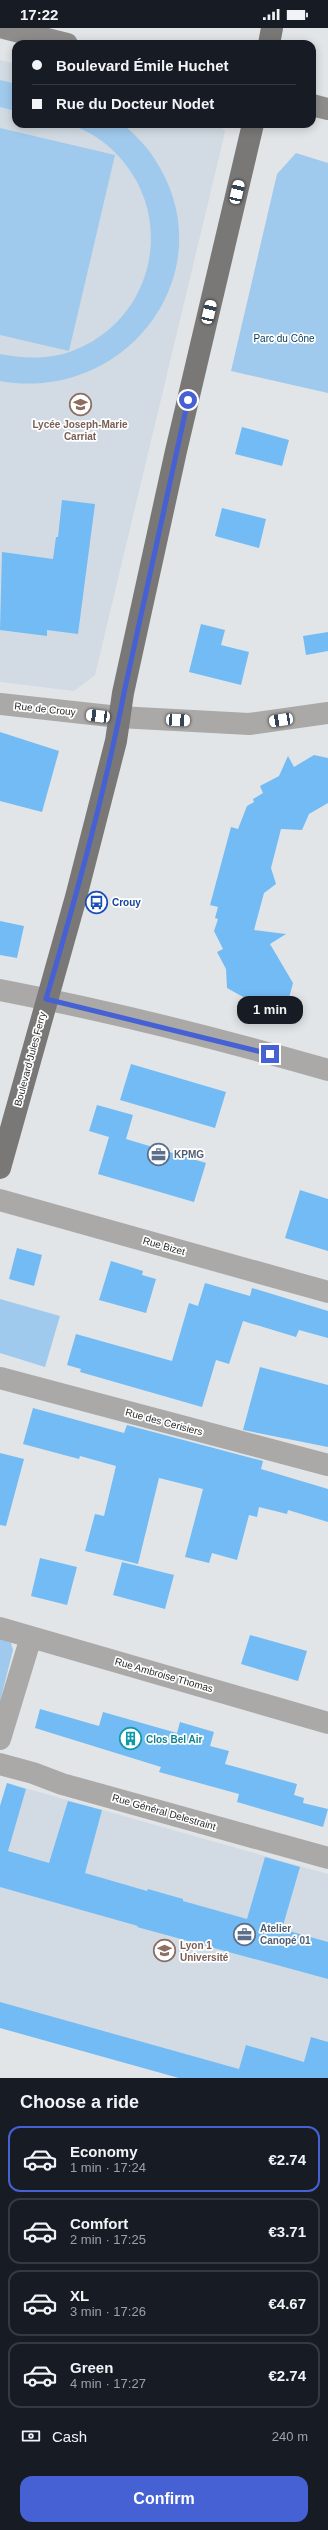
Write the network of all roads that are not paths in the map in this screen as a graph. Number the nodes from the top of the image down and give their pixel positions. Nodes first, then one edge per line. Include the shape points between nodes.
1 (4, 28) edge
2 (272, 28) edge
3 (51, 40) edge
4 (270, 40) edge
5 (316, 106) edge
6 (328, 109) edge
7 (252, 128) edge
8 (0, 704) edge
9 (328, 713) edge
10 (119, 717) junction
11 (0, 990) edge
12 (46, 999) junction
13 (328, 1070) edge
14 (0, 1168) edge
15 (0, 1200) edge
16 (328, 1292) edge
17 (0, 1378) edge
18 (328, 1465) edge
19 (0, 1628) edge
20 (31, 1636) junction
21 (328, 1723) edge
22 (0, 1739) edge
23 (0, 1764) edge
24 (328, 1858) edge

1 - 3 street
2 - 4 main road
5 - 6 street
7 - 10 main road, Boulevard Jules Ferry via 176,451
8 - 10 street, Rue de Crouy
9 - 10 street, Rue de Crouy via 249,724
10 - 12 main road, Boulevard Jules Ferry via 116,741 76,897
11 - 12 street
12 - 13 street via 182,1031
12 - 14 main road, Boulevard Jules Ferry
15 - 16 street, Rue Bizet
17 - 18 street, Rue des Cerisiers
19 - 20 street, Rue Ambroise Thomas
20 - 21 street, Rue Ambroise Thomas
20 - 22 street
23 - 24 street, Rue Général Delestraint via 62,1784

